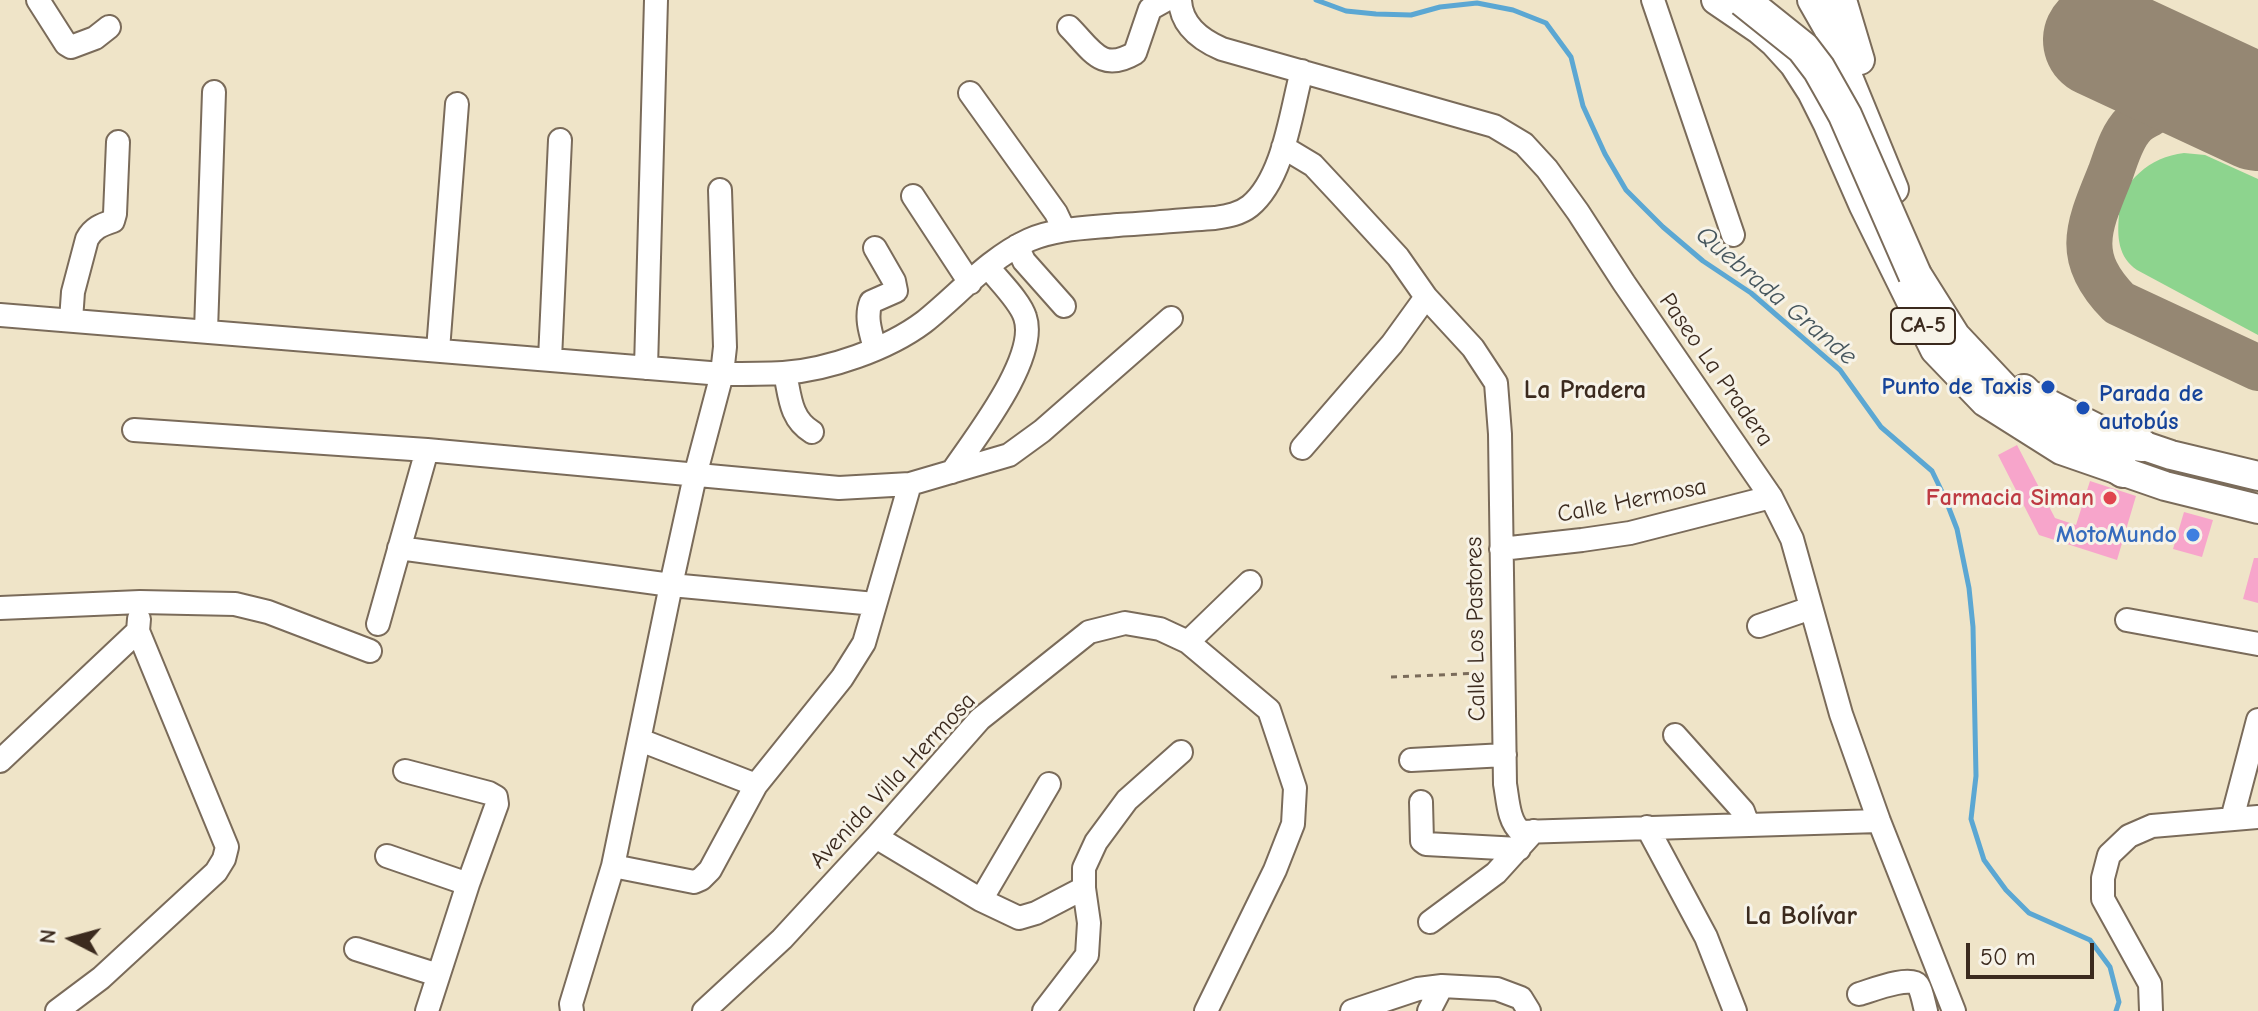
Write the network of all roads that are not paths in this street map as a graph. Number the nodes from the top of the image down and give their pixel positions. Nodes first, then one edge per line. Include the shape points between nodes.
1 (38, 0) edge
2 (656, 0) edge
3 (1166, 0) edge
4 (1180, 0) edge
5 (1653, 0) edge
6 (1716, 0) edge
7 (1743, 0) edge
8 (1768, 0) edge
9 (1812, 0) edge
10 (1842, 0) edge
11 (109, 27) dead end
12 (1069, 27) dead end
13 (1787, 57) junction
14 (1302, 71) junction
15 (214, 92) dead end
16 (970, 93) dead end
17 (457, 104) dead end
18 (560, 140) dead end
19 (118, 142) dead end
20 (1283, 147) junction
21 (720, 190) dead end
22 (913, 196) dead end
23 (1906, 218) junction
24 (1064, 230) junction
25 (1733, 235) dead end
26 (1017, 246) junction
27 (875, 248) dead end
28 (988, 267) junction
29 (970, 283) junction
30 (1426, 297) junction
31 (1064, 306) dead end
32 (0, 315) edge
33 (1171, 318) dead end
34 (71, 320) junction
35 (206, 331) junction
36 (875, 348) junction
37 (438, 350) junction
38 (550, 359) junction
39 (646, 368) junction
40 (785, 373) junction
41 (722, 374) junction
42 (2059, 428) junction
43 (134, 430) dead end
44 (812, 432) dead end
45 (2141, 445) junction
46 (1302, 448) dead end
47 (427, 450) junction
48 (2123, 471) junction
49 (952, 472) junction
50 (695, 476) junction
51 (2258, 476) edge
52 (910, 484) junction
53 (1771, 497) junction
54 (2258, 509) edge
55 (399, 548) junction
56 (1501, 549) junction
57 (1250, 582) dead end
58 (671, 585) junction
59 (140, 602) junction
60 (875, 604) junction
61 (0, 608) edge
62 (1811, 608) junction
63 (2127, 620) dead end
64 (378, 624) dead end
65 (1759, 626) dead end
66 (138, 631) junction
67 (1188, 642) junction
68 (2258, 644) edge
69 (370, 651) dead end
70 (2258, 720) edge
71 (1675, 735) dead end
72 (640, 740) junction
73 (1181, 752) dead end
74 (1505, 755) junction
75 (1411, 760) dead end
76 (0, 761) edge
77 (405, 771) dead end
78 (1049, 784) dead end
79 (756, 785) junction
80 (1421, 802) dead end
81 (2258, 817) edge
82 (2232, 819) junction
83 (1879, 821) junction
84 (1748, 825) junction
85 (1647, 827) junction
86 (1534, 831) junction
87 (876, 837) junction
88 (1519, 849) junction
89 (387, 856) dead end
90 (613, 866) junction
91 (468, 884) junction
92 (1084, 888) junction
93 (981, 900) junction
94 (1430, 922) dead end
95 (356, 949) dead end
96 (438, 975) junction
97 (1442, 986) junction
98 (1859, 994) dead end
99 (57, 1011) edge
100 (427, 1011) edge
101 (572, 1011) edge
102 (704, 1011) edge
103 (1044, 1011) edge
104 (1206, 1011) edge
105 (1352, 1011) edge
106 (1429, 1011) edge
107 (1529, 1011) edge
108 (1735, 1011) edge
109 (1926, 1011) edge
110 (1954, 1011) edge
111 (2151, 1011) edge

1 - 11 street via 71,47
2 - 39 street
3 - 12 street via 1150,9 1135,53 1115,62 1103,60
4 - 14 street, Paseo La Pradera via 1185,19 1207,42
5 - 25 street
6 - 13 main road, CA-5 via 1760,30
7 - 42 highway, bridge via 1803,48 1819,69 1845,115 1915,275 1954,337 2003,389
8 - 13 main road
9 - 23 main road, CA-5
10 - 23 main road via 1893,155
13 - 48 main road, CA-5 via 1818,103 1935,350 1985,402 2061,450
14 - 20 street
14 - 53 street, Paseo La Pradera via 1494,126 1524,144 1578,212
15 - 35 street
16 - 24 street
17 - 37 street
18 - 38 street
19 - 34 street via 115,214 87,239
20 - 24 street via 1262,193 1234,215
20 - 30 street, Calle Los Pastores via 1313,165 1398,257
21 - 41 street
22 - 29 street
23 - 45 main road, CA-5 via 1937,285 1983,353 2029,394
24 - 26 street
26 - 28 street
26 - 31 street
27 - 36 street via 896,291 868,308
28 - 29 street
28 - 49 street via 1024,313 1026,336 1013,378
29 - 36 street via 923,323
30 - 46 street
30 - 56 street, Calle Los Pastores via 1473,348 1496,383
32 - 34 street
33 - 49 street via 1009,455
34 - 35 street
35 - 37 street
36 - 40 street
37 - 38 street
38 - 39 street
39 - 41 street
40 - 41 street
40 - 44 street via 794,416
41 - 50 street
42 - 45 highway
42 - 48 highway
43 - 47 street
45 - 51 main road, CA-5
47 - 50 street
47 - 55 street
48 - 54 main road, CA-5
49 - 52 street
50 - 52 street via 839,488
50 - 58 street
52 - 60 street
53 - 56 street, Calle Hermosa via 1630,533
53 - 62 street, Paseo La Pradera via 1792,539
55 - 58 street
55 - 64 street
56 - 74 street, Calle Los Pastores
57 - 67 street
58 - 60 street
58 - 72 street
59 - 61 street
59 - 66 street
59 - 69 street via 235,604
60 - 79 street via 864,643 842,678
62 - 65 street
62 - 83 street, Paseo La Pradera
63 - 68 street
66 - 76 street
66 - 99 street via 227,847 216,872 101,978
67 - 87 street, Avenida Villa Hermosa via 1160,629 1125,623 1089,632 980,719
67 - 104 street, Avenida Villa Hermosa via 1269,710 1295,788 1293,824 1280,859
70 - 82 street
71 - 84 street via 1743,811
72 - 79 street
72 - 90 street
73 - 92 street via 1127,800 1096,842 1084,868
74 - 75 street
74 - 86 street, Calle Los Pastores via 1515,827
77 - 91 street via 496,797
78 - 93 street
79 - 90 street via 701,879
80 - 88 street via 1426,844
81 - 82 street
82 - 111 street via 2152,826 2129,836 2109,855 2103,899 2150,984
83 - 84 street
83 - 110 street, Paseo La Pradera
84 - 85 street
85 - 86 street
85 - 108 street via 1706,937
86 - 88 street
87 - 93 street
87 - 102 street, Avenida Villa Hermosa via 782,939
88 - 94 street
89 - 91 street
90 - 101 street
91 - 96 street
92 - 93 street via 1019,918
92 - 103 street via 1087,955
95 - 96 street
96 - 100 street
97 - 105 street
97 - 106 street
97 - 107 street via 1497,989 1521,998
98 - 109 street via 1913,981

